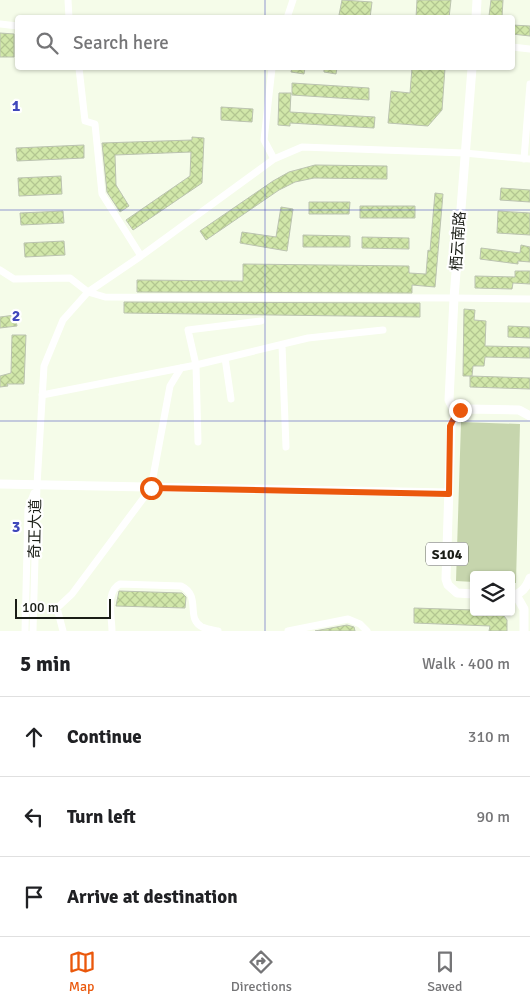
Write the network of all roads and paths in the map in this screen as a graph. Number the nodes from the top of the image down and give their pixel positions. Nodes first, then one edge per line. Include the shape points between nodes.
1 (68, 0) edge
2 (293, 0) edge
3 (477, 0) edge
4 (69, 15) edge
5 (288, 15) edge
6 (476, 15) edge
7 (0, 24) edge
8 (15, 26) edge
9 (515, 47) edge
10 (530, 49) edge
11 (79, 70) edge
12 (272, 70) edge
13 (472, 70) edge
14 (530, 84) edge
15 (464, 153) junction
16 (274, 159) junction
17 (527, 159) edge
18 (141, 256) junction
19 (0, 270) edge
20 (88, 292) junction
21 (454, 298) junction
22 (530, 300) edge
23 (261, 321) dead end
24 (383, 330) dead end
25 (282, 345) junction
26 (224, 358) junction
27 (196, 365) junction
28 (181, 368) junction
29 (42, 395) junction
30 (232, 399) dead end
31 (456, 414) junction
32 (530, 416) edge
33 (198, 442) dead end
34 (286, 447) dead end
35 (0, 484) edge
36 (36, 485) junction
37 (151, 488) junction
38 (449, 494) junction
39 (529, 581) edge
40 (470, 594) edge
41 (515, 594) edge
42 (530, 594) edge
43 (515, 596) edge
44 (25, 631) edge
45 (33, 631) edge
46 (63, 631) edge
47 (112, 631) edge
48 (218, 631) edge
49 (288, 631) edge
50 (368, 631) edge
51 (524, 631) edge

1 - 4 street
2 - 5 street
3 - 6 main road
7 - 8 street
9 - 10 street
11 - 18 street via 85,121 95,124 102,194
12 - 16 street via 264,140
13 - 15 main road, 栖云南路
14 - 17 street
15 - 16 street via 302,147
15 - 17 street
15 - 21 main road, 栖云南路
16 - 18 street
18 - 20 street
19 - 20 street via 14,280 70,278
20 - 21 street via 105,298
20 - 29 street via 63,320 44,366
21 - 22 street
21 - 31 main road, 栖云南路 via 449,400
23 - 27 street via 188,330
24 - 25 street via 308,338
25 - 26 street
25 - 34 street
26 - 27 street
26 - 30 street
27 - 28 street
27 - 33 street
28 - 29 street
28 - 37 street via 170,386
29 - 36 street
31 - 32 main road via 466,408 518,410
31 - 38 main road, S104 via 450,426
35 - 36 main road
36 - 37 main road
36 - 44 street, 奇正大道 via 28,510
36 - 45 street, 奇正大道
37 - 38 main road
37 - 46 street via 72,594 57,608
38 - 40 main road, S104 via 446,579 457,593
39 - 41 main road
39 - 42 main road
43 - 51 main road via 524,610
47 - 48 street via 111,594 120,584 181,586 192,596 196,622
49 - 50 street via 348,619

